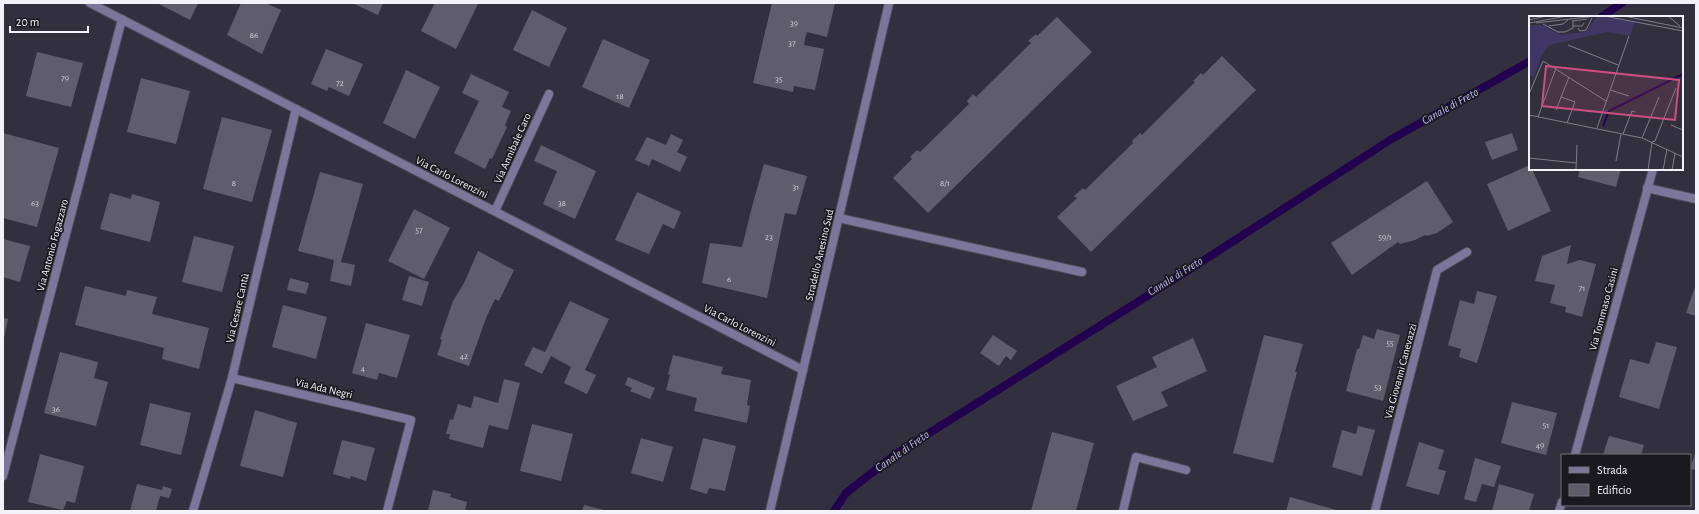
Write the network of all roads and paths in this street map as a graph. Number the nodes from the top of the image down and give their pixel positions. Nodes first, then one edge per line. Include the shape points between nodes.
1 (90, 3) edge
2 (889, 3) edge
3 (122, 19) junction
4 (549, 94) dead end
5 (296, 109) junction
6 (1653, 170) edge
7 (1648, 188) junction
8 (1696, 199) edge
9 (495, 212) junction
10 (839, 218) junction
11 (1467, 252) dead end
12 (1082, 272) dead end
13 (803, 370) junction
14 (232, 378) junction
15 (1575, 454) edge
16 (1186, 470) dead end
17 (3, 476) edge
18 (194, 511) edge
19 (387, 511) edge
20 (770, 511) edge
21 (1123, 511) edge
22 (1375, 511) edge

1 - 3 street, Via Carlo Lorenzini
2 - 10 street, Stradello Anesino Sud
3 - 5 street, Via Carlo Lorenzini
3 - 17 street, Via Antonio Fogazzaro
4 - 9 street, Via Annibale Caro
5 - 9 street, Via Carlo Lorenzini
5 - 14 street, Via Cesare Cantù
6 - 7 street, Via Tommaso Casini
7 - 8 street
7 - 15 street, Via Tommaso Casini
9 - 13 street, Via Carlo Lorenzini
10 - 12 street
10 - 13 street, Stradello Anesino Sud
11 - 22 street, Via Giovanni Canevazzi via 1437,270
13 - 20 street, Stradello Anesino Sud
14 - 18 street, Via Cesare Cantù
14 - 19 street, Via Ada Negri via 411,420
16 - 21 street via 1136,457

